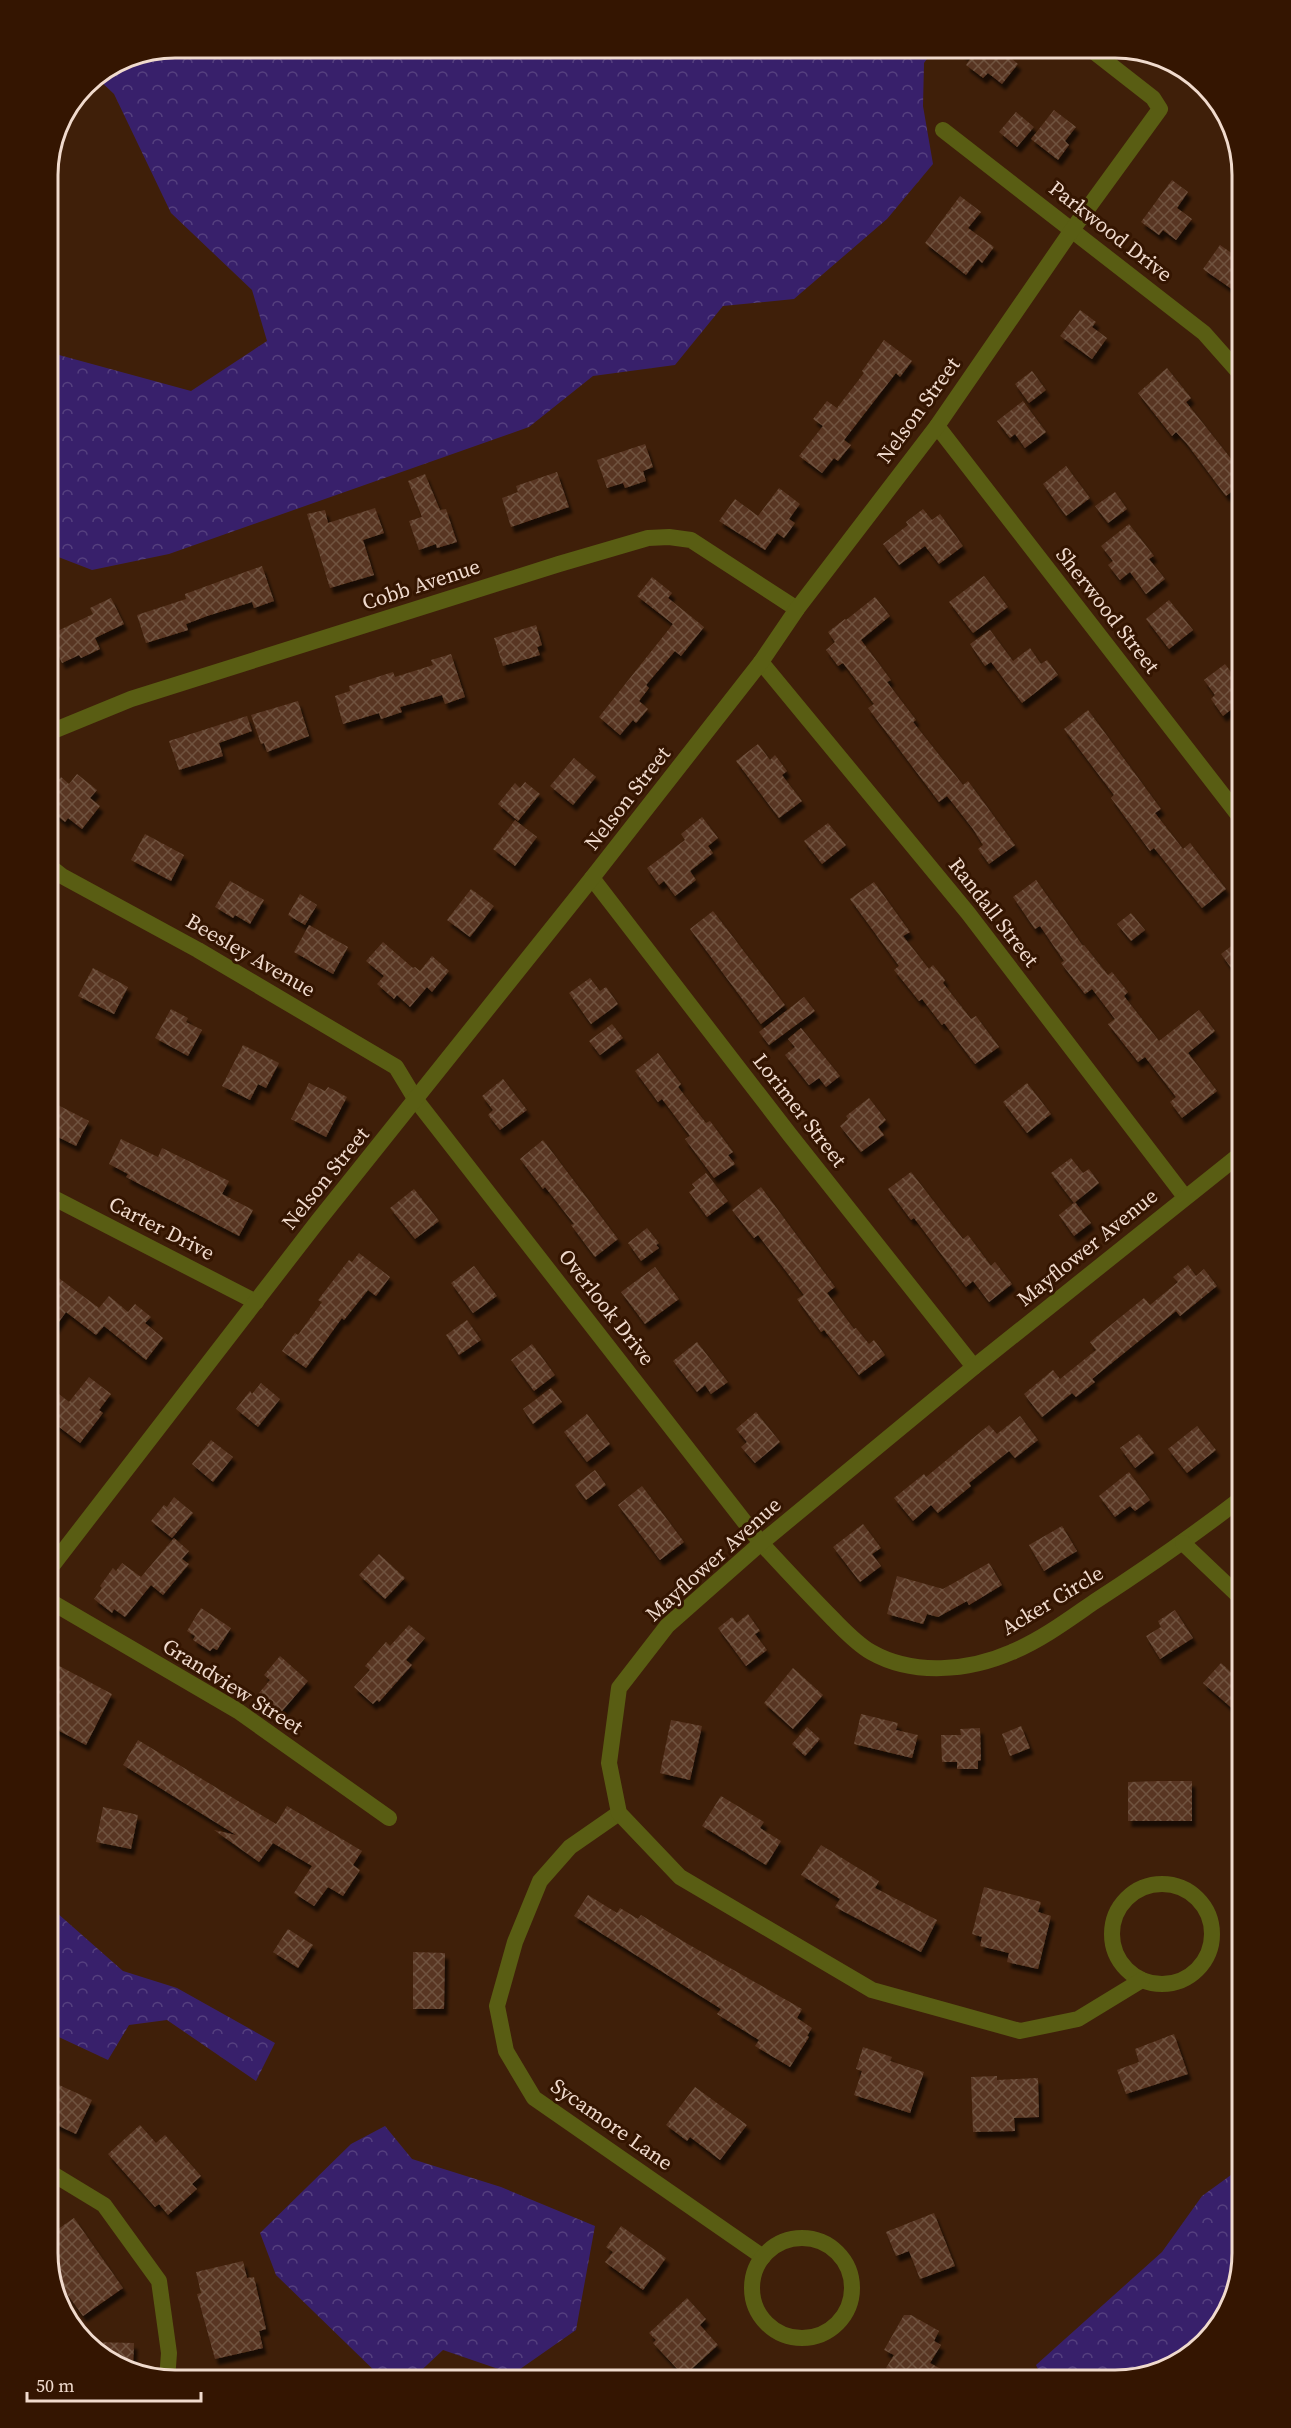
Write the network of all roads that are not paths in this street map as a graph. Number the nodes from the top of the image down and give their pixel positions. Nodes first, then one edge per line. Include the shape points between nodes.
1 (1103, 59) edge
2 (943, 130) dead end
3 (1072, 230) junction
4 (1232, 365) edge
5 (937, 426) junction
6 (797, 609) junction
7 (760, 662) junction
8 (59, 729) edge
9 (1232, 807) edge
10 (59, 873) edge
11 (592, 878) junction
12 (416, 1100) junction
13 (1232, 1161) edge
14 (1185, 1197) junction
15 (59, 1200) edge
16 (256, 1302) junction
17 (974, 1367) junction
18 (1232, 1505) edge
19 (761, 1543) junction
20 (1183, 1543) junction
21 (58, 1558) edge
22 (1232, 1590) edge
23 (58, 1606) edge
24 (619, 1813) junction
25 (389, 1818) dead end
26 (1142, 1980) junction
27 (58, 2176) edge
28 (763, 2257) junction
29 (168, 2369) edge

1 - 3 street, Nelson Street via 1153,98 1160,109
2 - 3 street, Parkwood Drive
3 - 4 street, Parkwood Drive via 1204,333
3 - 5 street, Nelson Street
5 - 6 street, Nelson Street
5 - 9 street, Sherwood Street
6 - 7 street, Nelson Street
6 - 8 street, Cobb Avenue via 691,540 648,538 131,699
7 - 11 street, Nelson Street
7 - 14 street, Randall Street via 968,913
10 - 12 street, Beesley Avenue via 378,1054 396,1067
11 - 12 street, Nelson Street
11 - 17 street, Lorimer Street
12 - 16 street, Nelson Street
12 - 19 street, Overlook Drive
13 - 14 street, Mayflower Avenue
14 - 17 street, Mayflower Avenue
15 - 16 street, Carter Drive
16 - 21 street, Nelson Street
17 - 19 street, Mayflower Avenue
18 - 20 street, Acker Circle
19 - 20 street, Acker Circle via 870,1652 890,1661 934,1669 986,1661 1013,1652
19 - 24 street, Mayflower Avenue via 666,1626 619,1688 609,1762
20 - 22 street
23 - 25 street, Grandview Street via 238,1711
24 - 26 street via 680,1877 872,1990 1020,2031 1078,2019
24 - 28 street, Sycamore Lane via 570,1847 540,1881 514,1942 497,2006 506,2051 534,2098
26 - 26 street via 1119,1960 1113,1945 1116,1913 1139,1890 1172,1885 1201,1903 1212,1934 1209,1951 1189,1976 1174,1983
27 - 29 street via 104,2205 159,2281
28 - 28 street via 775,2246 805,2238 835,2250 852,2277 848,2309 839,2323 809,2338 792,2338 776,2331 755,2306 752,2289

